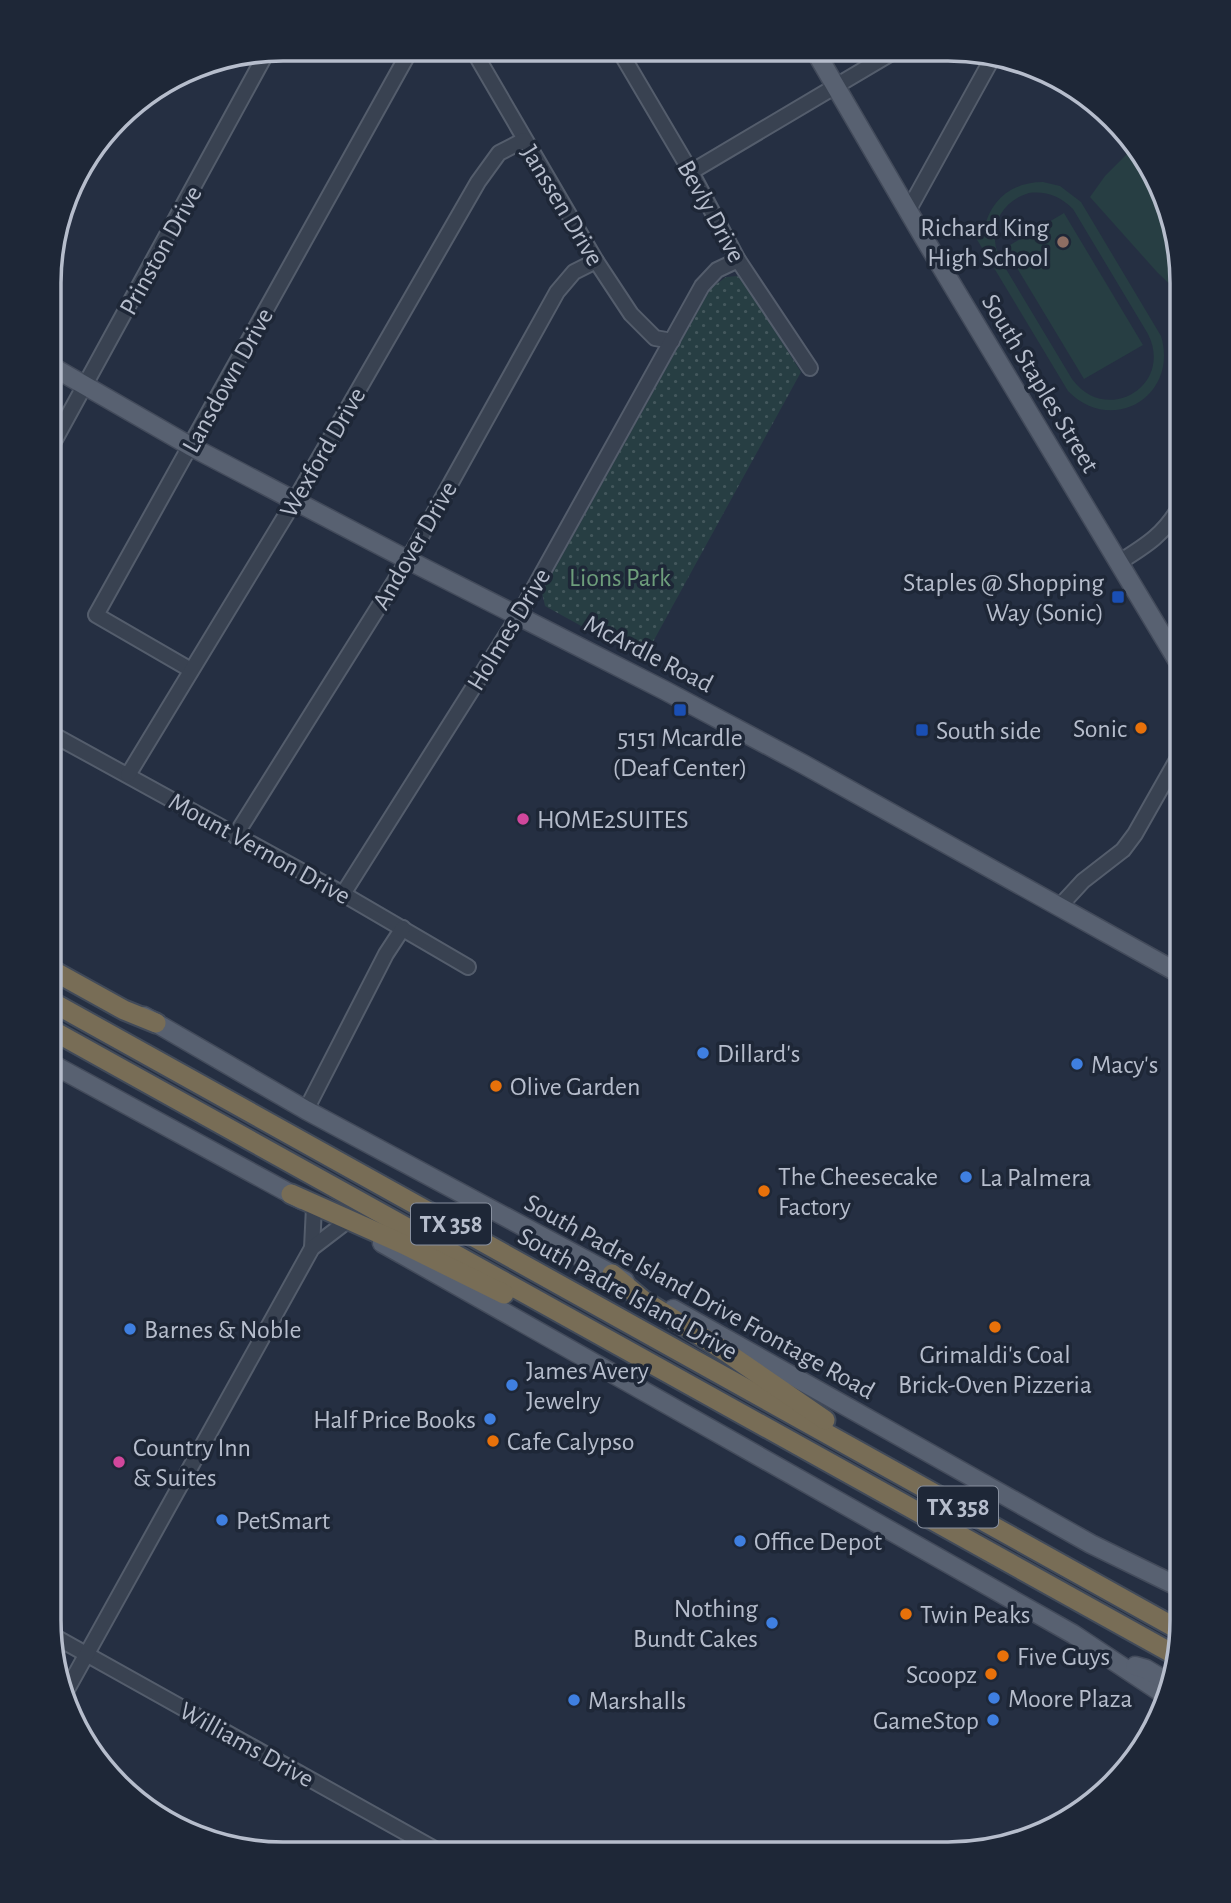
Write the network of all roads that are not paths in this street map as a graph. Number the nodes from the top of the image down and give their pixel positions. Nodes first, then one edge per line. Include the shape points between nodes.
1 (404, 61) edge
2 (479, 61) edge
3 (625, 61) edge
4 (821, 61) edge
5 (878, 61) edge
6 (261, 62) edge
7 (988, 65) edge
8 (836, 86) junction
9 (524, 139) junction
10 (691, 172) junction
11 (908, 211) junction
12 (738, 260) junction
13 (596, 261) junction
14 (672, 341) junction
15 (810, 368) dead end
16 (61, 372) edge
17 (86, 386) junction
18 (61, 430) edge
19 (190, 446) junction
20 (295, 500) junction
21 (1170, 522) edge
22 (408, 560) junction
23 (1118, 563) junction
24 (519, 615) junction
25 (1170, 648) edge
26 (191, 670) junction
27 (61, 739) edge
28 (1170, 773) edge
29 (128, 775) junction
30 (235, 836) junction
31 (343, 894) junction
32 (1060, 906) junction
33 (403, 928) junction
34 (61, 967) edge
35 (468, 967) dead end
36 (1169, 968) edge
37 (61, 975) edge
38 (61, 1007) edge
39 (156, 1023) junction
40 (61, 1035) edge
41 (61, 1069) edge
42 (306, 1110) junction
43 (291, 1194) junction
44 (314, 1207) junction
45 (346, 1222) junction
46 (312, 1248) junction
47 (612, 1275) junction
48 (620, 1345) junction
49 (853, 1448) junction
50 (1169, 1582) edge
51 (1169, 1624) edge
52 (63, 1641) edge
53 (1167, 1650) edge
54 (87, 1655) junction
55 (1121, 1666) junction
56 (1161, 1678) edge
57 (71, 1683) edge
58 (1158, 1690) edge
59 (422, 1842) edge

1 - 19 street, Lansdown Drive
2 - 9 street, Janssen Drive
3 - 10 street, Bevly Drive
4 - 8 main road, South Staples Street
5 - 8 street
6 - 17 street, Prinston Drive
7 - 11 street
8 - 10 street
8 - 11 main road, South Staples Street
9 - 13 street, Janssen Drive
9 - 20 street, Wexford Drive via 499,153 478,182
10 - 12 street, Bevly Drive
11 - 23 main road, South Staples Street
12 - 14 street, Holmes Drive via 717,270 702,286
12 - 15 street, Bevly Drive
13 - 14 street, Janssen Drive via 631,314 655,338
13 - 22 street, Andover Drive via 574,272 557,292
14 - 24 street, Holmes Drive
16 - 17 main road, McArdle Road
17 - 18 street, Prinston Drive
17 - 19 main road, McArdle Road
19 - 20 main road, McArdle Road
19 - 26 street, Lansdown Drive via 96,615
20 - 22 main road, McArdle Road
20 - 26 street, Wexford Drive
21 - 23 street via 1154,541
22 - 24 main road, McArdle Road
22 - 30 street, Andover Drive
23 - 25 main road, South Staples Street
24 - 31 street, Holmes Drive
24 - 32 main road, McArdle Road via 826,776
26 - 29 street, Wexford Drive
27 - 29 street, Mount Vernon Drive
28 - 32 street via 1123,850
29 - 30 street, Mount Vernon Drive
30 - 31 street, Mount Vernon Drive
31 - 33 street, Mount Vernon Drive
32 - 36 main road, McArdle Road
33 - 35 street, Mount Vernon Drive
33 - 42 street
34 - 39 main road, South Padre Island Drive Frontage Road
37 - 39 highway
38 - 49 highway, South Padre Island Drive / TX 358
39 - 42 main road, South Padre Island Drive Frontage Road
40 - 48 highway, South Padre Island Drive / TX 358
41 - 43 main road
42 - 47 main road, South Padre Island Drive Frontage Road
43 - 44 main road
43 - 48 highway via 568,1326
44 - 45 main road
44 - 46 street
45 - 46 street
45 - 55 main road via 1073,1634
46 - 54 street
47 - 49 highway via 830,1423
47 - 50 main road, South Padre Island Drive Frontage Road via 1091,1544
48 - 53 highway, South Padre Island Drive / TX 358
49 - 51 highway, South Padre Island Drive / TX 358
52 - 54 street, Williams Drive
54 - 57 street
54 - 59 street, Williams Drive
55 - 56 main road via 1146,1669
55 - 58 main road

